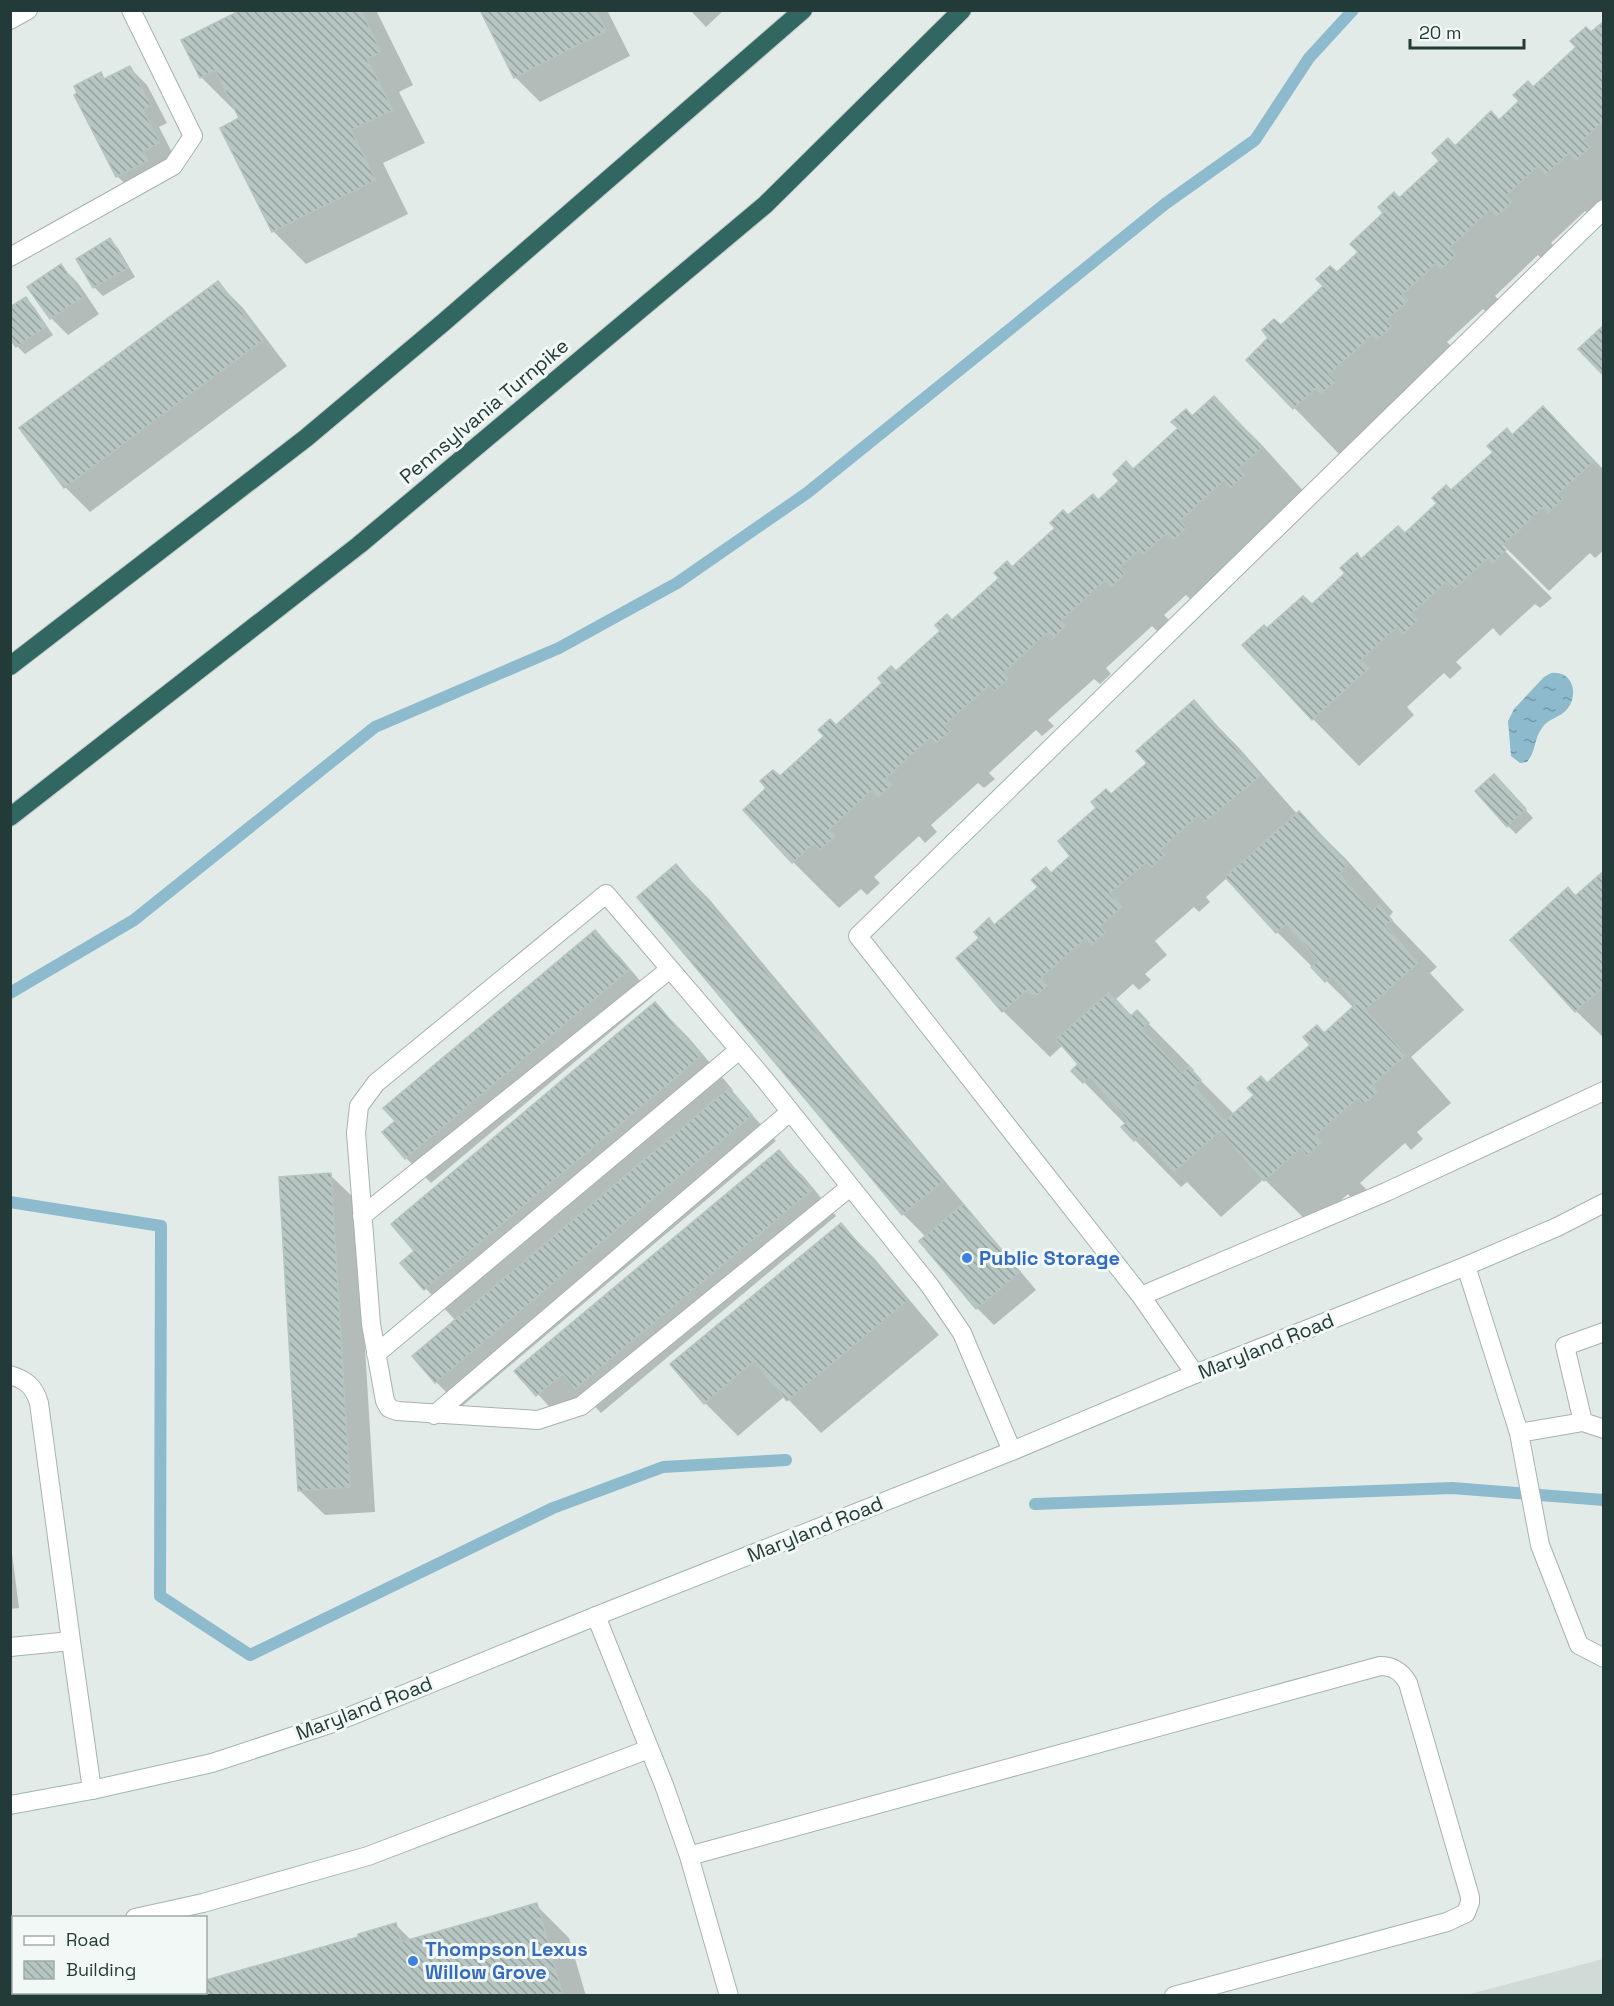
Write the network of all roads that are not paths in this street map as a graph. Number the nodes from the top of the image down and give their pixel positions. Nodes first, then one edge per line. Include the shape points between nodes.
1 (28, 10) edge
2 (131, 10) edge
3 (803, 10) edge
4 (962, 10) edge
5 (10, 20) edge
6 (1604, 209) edge
7 (10, 256) edge
8 (10, 666) edge
9 (10, 818) edge
10 (670, 969) junction
11 (739, 1050) junction
12 (1604, 1091) edge
13 (790, 1112) junction
14 (850, 1187) junction
15 (1604, 1203) edge
16 (362, 1215) junction
17 (1466, 1266) junction
18 (1141, 1296) junction
19 (1604, 1332) edge
20 (376, 1354) junction
21 (1195, 1374) junction
22 (10, 1375) edge
23 (434, 1414) junction
24 (1583, 1422) junction
25 (1604, 1429) edge
26 (1519, 1433) junction
27 (1012, 1451) junction
28 (596, 1616) junction
29 (71, 1641) junction
30 (10, 1647) edge
31 (1604, 1658) edge
32 (649, 1749) junction
33 (92, 1790) junction
34 (10, 1805) edge
35 (689, 1856) junction
36 (140, 1916) edge
37 (729, 1995) edge
38 (1174, 1995) edge

1 - 5 street
2 - 7 street via 193,136 173,166
3 - 8 highway via 306,438
4 - 9 highway, Pennsylvania Turnpike via 765,205 359,545
6 - 18 street via 858,936
10 - 11 street
10 - 16 street
10 - 16 street via 606,894 376,1083 359,1106 356,1133
11 - 13 street
11 - 20 street
12 - 18 street via 1386,1192
13 - 14 street
13 - 23 street
14 - 23 street via 581,1406 538,1420
14 - 27 street via 930,1286 962,1333
15 - 17 street, Maryland Road
16 - 20 street
17 - 21 street, Maryland Road
17 - 26 street
18 - 21 street
19 - 24 street via 1565,1346
20 - 23 street via 389,1407 397,1412
21 - 27 street, Maryland Road
22 - 29 street via 33,1387 39,1402
24 - 25 street
24 - 26 street
26 - 31 street via 1540,1545 1579,1645
27 - 28 street, Maryland Road
28 - 32 street
28 - 33 street, Maryland Road via 336,1722 212,1763
29 - 30 street
29 - 33 street
32 - 35 street
32 - 36 street via 368,1856 203,1903
33 - 34 street, Maryland Road
35 - 37 street
35 - 38 street via 1380,1666 1398,1671 1408,1683 1470,1897 1466,1913 1447,1922

